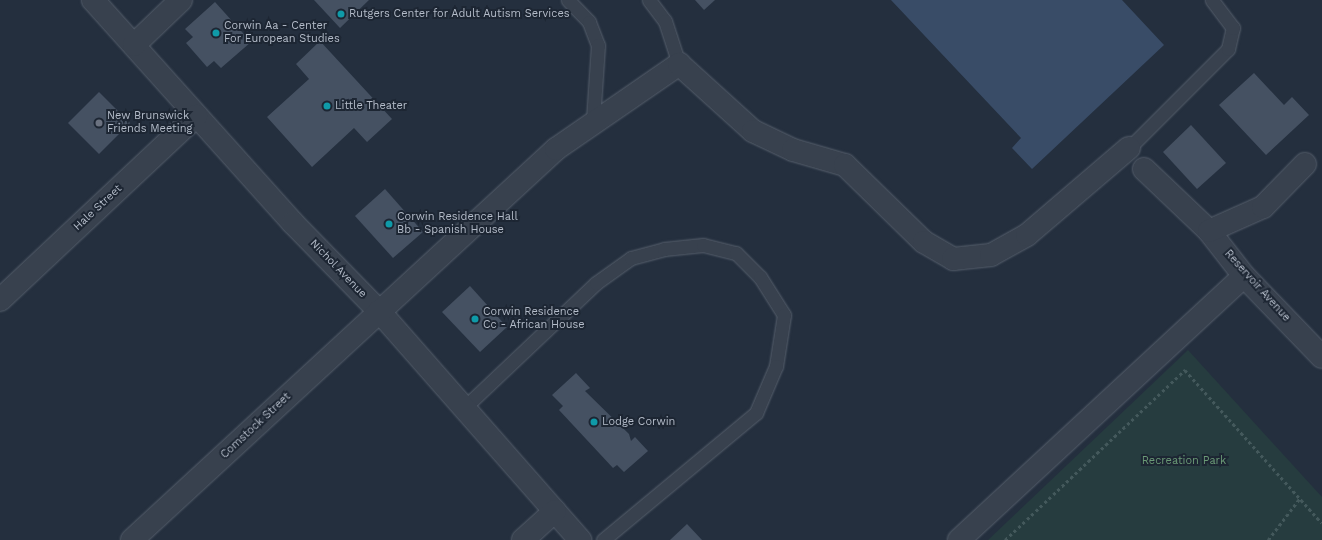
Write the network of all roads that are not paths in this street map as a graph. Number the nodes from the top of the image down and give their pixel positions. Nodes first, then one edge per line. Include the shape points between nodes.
1 (93, 0) edge
2 (181, 0) edge
3 (568, 0) edge
4 (649, 0) edge
5 (1212, 0) edge
6 (134, 45) junction
7 (679, 64) junction
8 (196, 116) junction
9 (593, 121) junction
10 (1129, 148) joint
11 (1305, 164) dead end
12 (1144, 168) dead end
13 (1209, 231) junction
14 (1244, 276) junction
15 (0, 300) edge
16 (379, 311) junction
17 (1322, 357) edge
18 (465, 407) junction
19 (555, 511) junction
20 (568, 536) edge
21 (132, 540) edge
22 (523, 540) edge
23 (602, 540) edge
24 (960, 540) edge

1 - 6 street, Nichol Avenue
2 - 6 street
3 - 9 lane via 589,22 598,45
4 - 7 lane via 665,22
5 - 10 lane via 1233,28 1228,48
6 - 8 street, Nichol Avenue
7 - 9 street, Comstock Street via 659,81
7 - 10 street via 753,131 793,150 845,165 924,242 953,259 991,255 1028,235
8 - 15 street, Hale Street
8 - 16 street, Nichol Avenue
9 - 16 street, Comstock Street via 556,149
11 - 13 street via 1262,207
12 - 13 street, Reservoir Avenue
13 - 14 street, Reservoir Avenue
14 - 17 street, Reservoir Avenue
14 - 24 street
16 - 18 street, Nichol Avenue
16 - 21 street, Comstock Street
18 - 19 street, Nichol Avenue
18 - 23 lane via 596,283 631,258 664,249 702,245 736,253 760,277 784,315 776,366 756,413
19 - 20 street, Nichol Avenue
19 - 22 street

